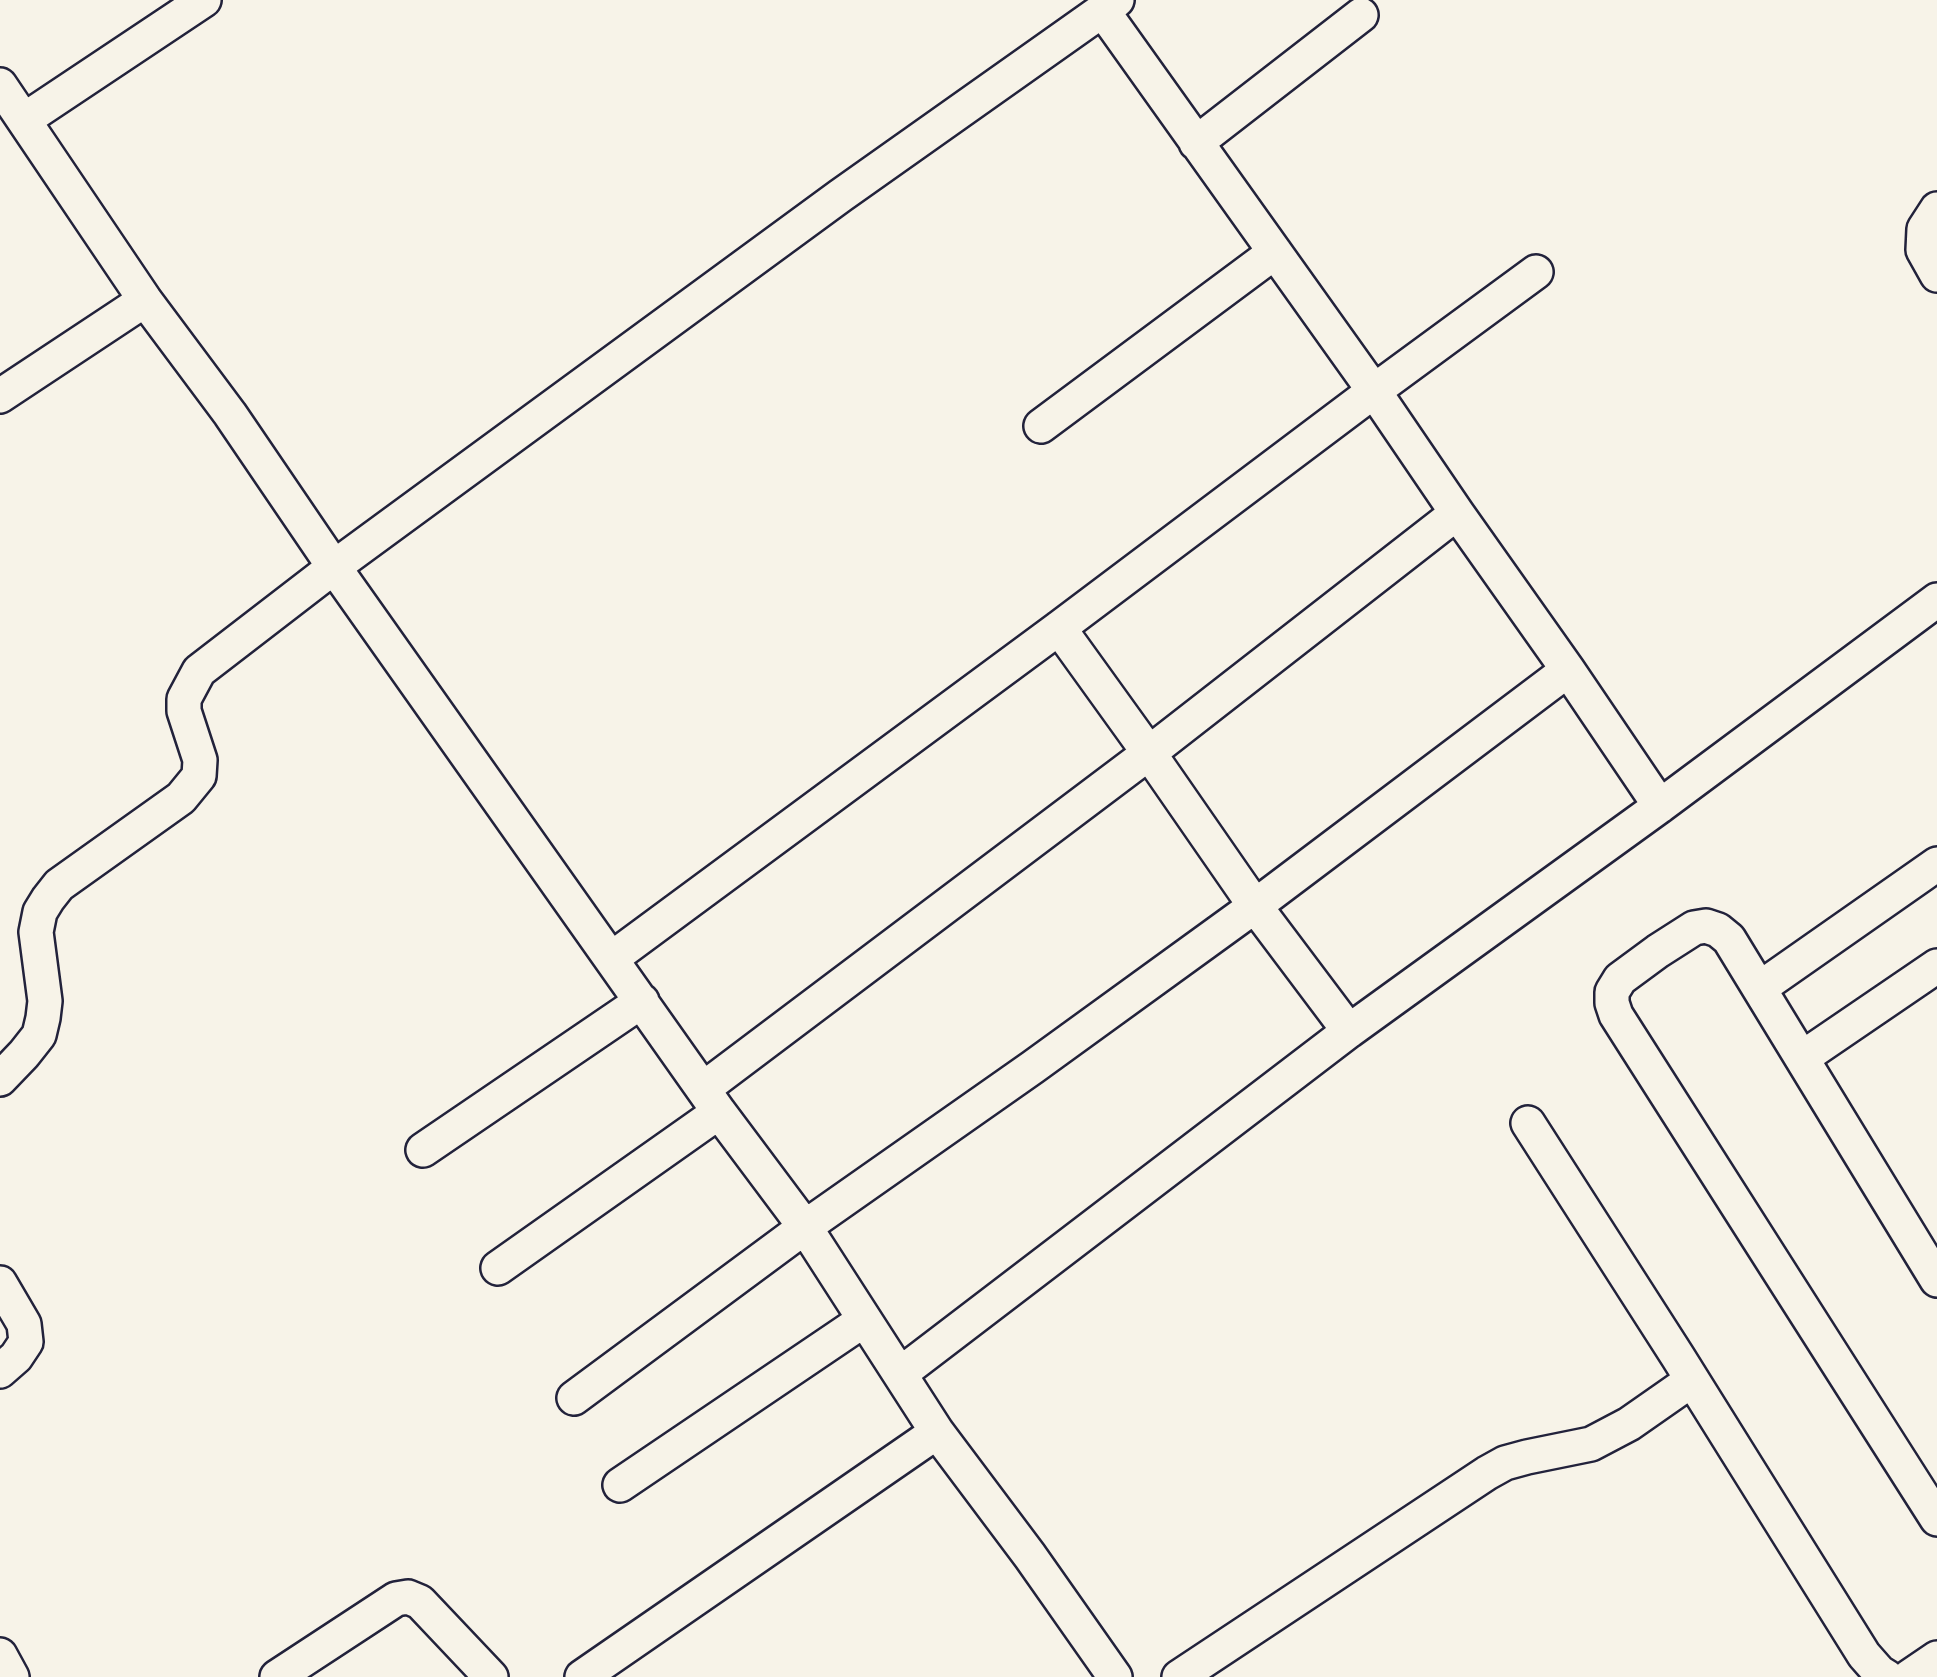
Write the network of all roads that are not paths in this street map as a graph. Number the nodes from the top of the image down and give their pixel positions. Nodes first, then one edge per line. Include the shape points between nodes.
1 (204, 0) edge
2 (1110, 6) edge
3 (1360, 15) dead end
4 (0, 84) edge
5 (24, 120) junction
6 (1196, 143) junction
7 (1937, 209) edge
8 (1275, 252) junction
9 (1536, 272) dead end
10 (1937, 275) edge
11 (145, 300) junction
12 (1374, 391) junction
13 (0, 396) edge
14 (1041, 426) dead end
15 (1457, 513) junction
16 (334, 567) junction
17 (1937, 600) edge
18 (1059, 628) junction
19 (1568, 670) junction
20 (1149, 753) junction
21 (1660, 806) junction
22 (1937, 864) edge
23 (1255, 906) junction
24 (611, 959) junction
25 (1937, 966) edge
26 (1760, 988) junction
27 (642, 1001) junction
28 (1349, 1031) junction
29 (1802, 1058) junction
30 (0, 1079) edge
31 (711, 1100) junction
32 (1528, 1123) dead end
33 (423, 1150) dead end
34 (805, 1227) junction
35 (498, 1268) dead end
36 (1937, 1280) edge
37 (0, 1283) edge
38 (864, 1320) junction
39 (0, 1371) edge
40 (900, 1374) junction
41 (1692, 1380) junction
42 (574, 1398) dead end
43 (937, 1432) junction
44 (620, 1485) dead end
45 (1937, 1519) edge
46 (0, 1655) edge
47 (1937, 1658) edge
48 (12, 1677) edge
49 (277, 1677) edge
50 (491, 1677) edge
51 (582, 1677) edge
52 (1115, 1677) edge
53 (1179, 1677) edge
54 (1887, 1677) edge
55 (1909, 1677) edge

1 - 5 street
2 - 6 street
2 - 16 street via 840,196
3 - 6 street
4 - 5 street
5 - 11 street
6 - 8 street
7 - 10 street via 1924,229 1923,250
8 - 12 street
8 - 14 street
9 - 12 street
11 - 13 street
11 - 16 street via 230,414
12 - 15 street
12 - 18 street
15 - 19 street
15 - 20 street
16 - 24 street
16 - 30 street via 199,671 191,683 184,711 200,760 199,776 181,798 59,885 48,899 40,912 36,932 45,1001 39,1035
17 - 21 street
18 - 20 street
18 - 24 street
19 - 21 street
19 - 23 street
20 - 23 street
20 - 31 street
21 - 28 street
22 - 26 street
23 - 28 street
23 - 34 street
24 - 27 street
25 - 29 street
26 - 29 street
26 - 45 street via 1730,939 1706,926 1694,928 1620,979 1612,992 1612,1003 1616,1015
27 - 31 street
27 - 33 street
28 - 40 street
29 - 36 street
31 - 34 street
31 - 35 street
32 - 41 street
34 - 38 street
34 - 42 street
37 - 39 street via 24,1324 26,1342
38 - 40 street
38 - 44 street
40 - 43 street
41 - 53 street via 1629,1424 1591,1444 1505,1463 1487,1473
41 - 54 street via 1864,1655
43 - 51 street
43 - 52 street
46 - 48 street
47 - 55 street
49 - 50 street via 396,1599 408,1597 420,1602

